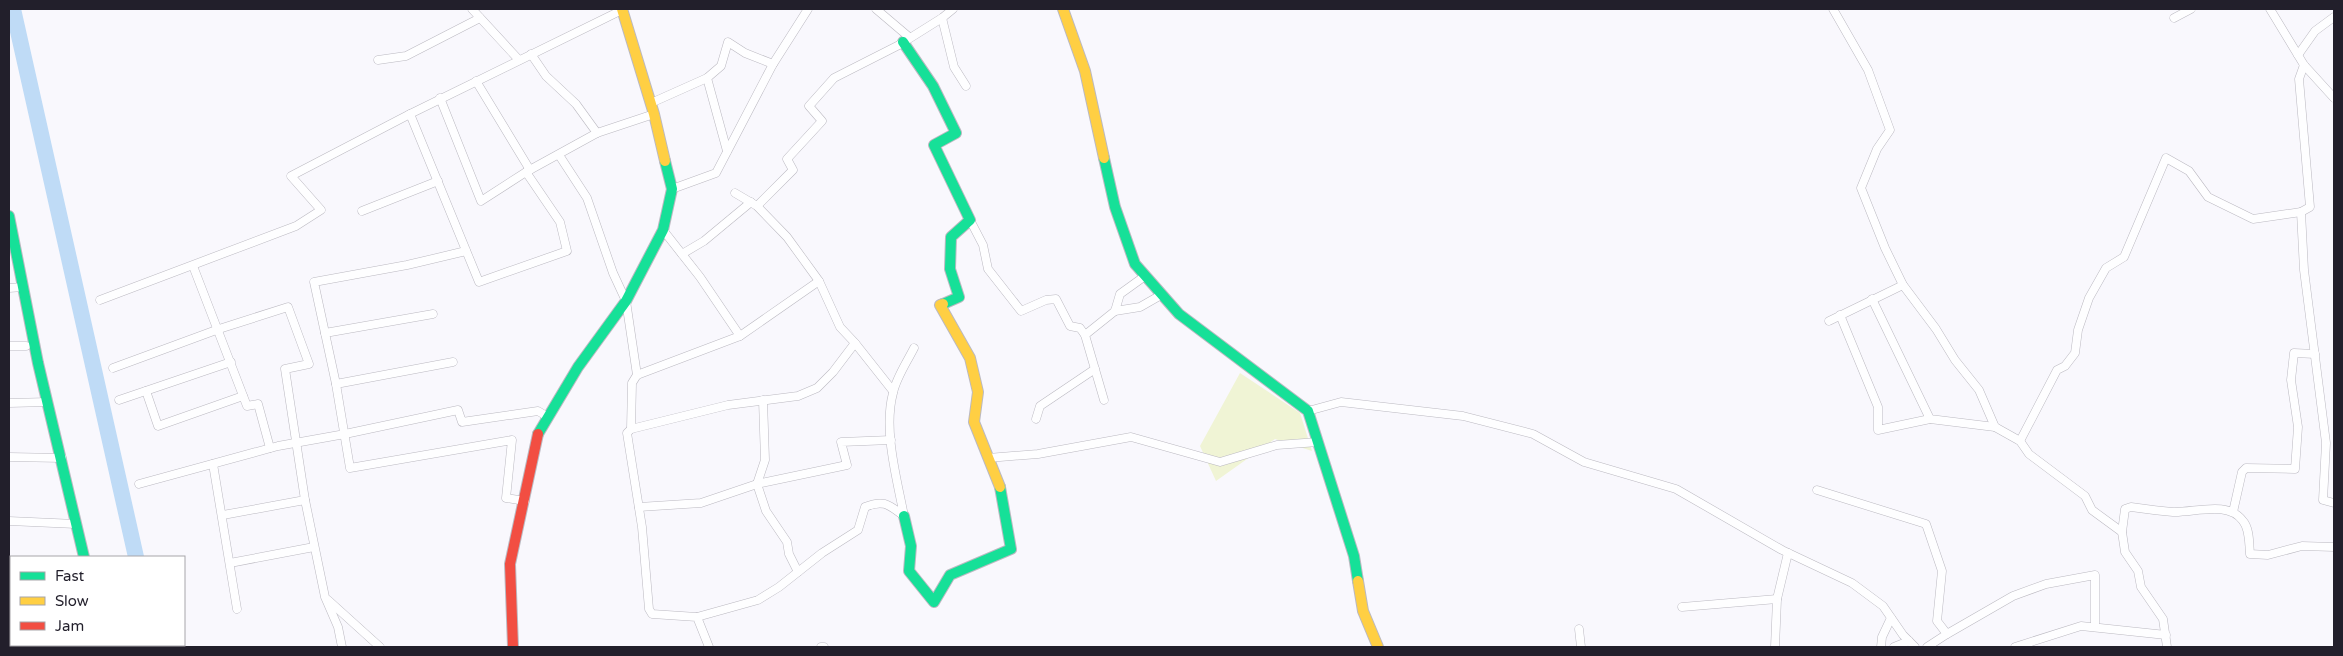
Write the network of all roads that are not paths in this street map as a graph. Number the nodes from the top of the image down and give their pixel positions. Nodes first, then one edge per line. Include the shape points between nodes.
1 (474, 9) edge
2 (622, 9) edge
3 (808, 9) edge
4 (876, 9) edge
5 (953, 9) edge
6 (1063, 9) edge
7 (1832, 9) edge
8 (2191, 9) edge
9 (2270, 9) edge
10 (480, 18) junction
11 (942, 18) junction
12 (2174, 18) dead end
13 (2334, 18) edge
14 (906, 39) junction
15 (531, 54) junction
16 (2298, 55) junction
17 (378, 60) dead end
18 (519, 60) junction
19 (773, 64) junction
20 (2304, 65) junction
21 (707, 78) junction
22 (476, 81) junction
23 (966, 86) dead end
24 (440, 98) junction
25 (2334, 98) edge
26 (652, 109) junction
27 (410, 114) junction
28 (597, 133) junction
29 (727, 151) junction
30 (559, 154) junction
31 (528, 171) junction
32 (438, 181) junction
33 (672, 189) junction
34 (735, 192) dead end
35 (754, 204) junction
36 (362, 211) dead end
37 (2301, 212) junction
38 (9, 216) edge
39 (970, 220) junction
40 (663, 230) junction
41 (466, 251) junction
42 (682, 254) junction
43 (193, 266) junction
44 (1145, 276) junction
45 (819, 282) junction
46 (1903, 284) junction
47 (23, 287) junction
48 (9, 288) edge
49 (1161, 296) junction
50 (1872, 299) junction
51 (100, 300) dead end
52 (626, 301) junction
53 (1115, 311) junction
54 (433, 314) dead end
55 (1840, 315) junction
56 (1829, 321) dead end
57 (218, 329) junction
58 (325, 333) junction
59 (1085, 335) junction
60 (740, 336) junction
61 (855, 343) junction
62 (9, 346) edge
63 (26, 346) dead end
64 (914, 348) dead end
65 (2314, 354) junction
66 (231, 362) junction
67 (453, 362) dead end
68 (113, 368) dead end
69 (1095, 369) junction
70 (637, 375) junction
71 (336, 384) junction
72 (893, 390) junction
73 (146, 391) junction
74 (243, 396) junction
75 (120, 400) dead end
76 (763, 400) junction
77 (1104, 400) dead end
78 (48, 402) junction
79 (9, 403) edge
80 (1308, 411) junction
81 (548, 417) junction
82 (1036, 419) dead end
83 (1930, 419) junction
84 (1995, 427) junction
85 (631, 429) junction
86 (345, 434) junction
87 (891, 440) junction
88 (2020, 441) junction
89 (297, 442) junction
90 (1318, 442) junction
91 (270, 448) junction
92 (9, 457) edge
93 (62, 458) junction
94 (988, 458) junction
95 (213, 464) junction
96 (139, 484) dead end
97 (757, 484) junction
98 (1817, 490) dead end
99 (305, 500) junction
100 (525, 501) junction
101 (2334, 504) edge
102 (639, 507) junction
103 (2233, 512) junction
104 (223, 515) junction
105 (904, 516) junction
106 (9, 521) edge
107 (76, 524) junction
108 (2122, 532) junction
109 (314, 547) junction
110 (2334, 547) edge
111 (1788, 553) junction
112 (84, 556) edge
113 (230, 563) junction
114 (798, 572) junction
115 (325, 597) junction
116 (1777, 599) junction
117 (1682, 608) dead end
118 (237, 609) dead end
119 (697, 617) junction
120 (1891, 618) junction
121 (2095, 627) junction
122 (1579, 629) dead end
123 (1947, 634) junction
124 (2166, 635) junction
125 (1909, 641) junction
126 (342, 647) edge
127 (380, 647) edge
128 (513, 647) edge
129 (709, 647) edge
130 (1378, 647) edge
131 (1581, 647) edge
132 (1775, 647) edge
133 (1881, 647) edge
134 (1894, 647) edge
135 (1915, 647) edge
136 (1927, 647) edge
137 (2015, 647) edge
138 (2167, 647) edge

1 - 10 street
2 - 15 street
2 - 26 street
3 - 19 street
4 - 14 street
5 - 11 street
6 - 44 street via 1085,71 1115,207 1135,264
7 - 46 street via 1868,70 1890,130 1876,149 1861,188
8 - 12 street
9 - 16 street
10 - 17 street via 406,56
10 - 18 street
11 - 14 street
11 - 23 street via 954,67
13 - 16 street via 2315,31
14 - 35 street via 831,80 809,106 822,121 788,159 793,170
14 - 39 street via 934,86 956,133 934,145
15 - 18 street
15 - 28 street via 546,76 576,104
16 - 20 street
18 - 22 street
19 - 21 street via 728,42 721,66
19 - 29 street
20 - 25 street
20 - 37 street via 2299,80 2310,207
21 - 26 street
21 - 29 street
22 - 24 street
22 - 31 street
24 - 27 street
24 - 31 street via 481,201
26 - 28 street
26 - 33 street
27 - 32 street
27 - 43 street via 291,176 321,210 296,226
28 - 30 street
29 - 33 street via 716,173
30 - 31 street
30 - 52 street via 587,198
31 - 41 street via 560,222 567,251 479,282
32 - 36 street
32 - 41 street
33 - 40 street
34 - 35 street
35 - 42 street
35 - 45 street via 787,237
37 - 65 street
37 - 88 street via 2253,219 2208,197 2189,171 2166,158 2124,257 2106,268 2089,298 2078,330 2075,353 2065,366 2057,370
38 - 47 street
39 - 59 street via 983,246 988,269 1021,311 1056,299 1070,326 1080,328
39 - 94 street via 951,238 950,269 959,297 940,305 970,358 978,392 974,422
40 - 42 street
40 - 52 street
41 - 58 street via 314,282
42 - 60 street
43 - 51 street
43 - 57 street
44 - 49 street
44 - 53 street via 1120,294
45 - 60 street
45 - 61 street via 840,327
46 - 50 street
46 - 84 street via 1979,390
47 - 48 street
47 - 78 street
49 - 53 street via 1140,307
49 - 80 street via 1178,314
50 - 55 street
50 - 83 street
52 - 70 street
52 - 81 street via 578,367
53 - 59 street
54 - 58 street
55 - 56 street
55 - 83 street via 1878,407 1878,430
57 - 66 street
57 - 68 street
57 - 89 street via 288,307 309,364 285,369
58 - 71 street
59 - 69 street
60 - 70 street
61 - 72 street
61 - 76 street via 817,388 798,396
62 - 63 street
64 - 72 street
65 - 101 street via 2326,444 2323,500
65 - 103 street via 2294,353 2291,380 2298,427 2295,469 2246,468 2242,472
66 - 73 street
66 - 74 street
67 - 71 street
69 - 77 street
69 - 82 street via 1040,406
70 - 85 street via 632,383
71 - 86 street
72 - 87 street
73 - 74 street via 158,426
73 - 75 street
74 - 91 street via 247,406 258,404
76 - 85 street via 728,405
76 - 97 street via 764,460
78 - 79 street
78 - 93 street
80 - 90 street
80 - 111 street via 1341,402 1377,405 1463,416 1533,434 1584,462 1676,490
81 - 86 street via 538,411 462,422 458,410
81 - 100 street via 538,433
83 - 84 street
84 - 88 street
85 - 102 street via 627,433
86 - 89 street
86 - 100 street via 350,468 512,440 506,498
87 - 97 street via 841,442 847,465
87 - 105 street
88 - 108 street via 2029,454 2084,496 2092,510
89 - 91 street
89 - 99 street
90 - 94 street via 1277,445 1220,462 1131,437 1038,454
90 - 130 street via 1354,556 1363,611
91 - 95 street
92 - 93 street
93 - 107 street
94 - 105 street via 1000,485 1012,549 950,575 934,602 909,571 911,546
95 - 96 street
95 - 104 street
97 - 102 street via 701,503
97 - 114 street via 766,511 787,542
98 - 123 street via 1926,524 1942,571 1937,621
99 - 104 street
99 - 109 street
100 - 128 street via 510,564
102 - 119 street via 649,609 652,614
103 - 108 street via 2218,509 2175,512 2131,507 2123,513
103 - 110 street via 2247,528 2250,554 2268,555 2302,546
104 - 113 street
105 - 114 street via 887,503 865,507 858,530
106 - 107 street
107 - 112 street
108 - 124 street via 2125,552 2138,571 2141,587 2163,619
109 - 113 street
109 - 115 street
111 - 116 street
111 - 120 street via 1852,583 1883,606
113 - 118 street
114 - 119 street via 758,600
115 - 126 street
115 - 127 street
116 - 117 street
116 - 132 street
119 - 129 street
120 - 125 street
120 - 133 street
121 - 123 street via 2095,575 2046,584 2013,596
121 - 124 street
121 - 137 street via 2081,626
122 - 131 street
123 - 136 street
124 - 138 street
125 - 134 street
125 - 135 street

